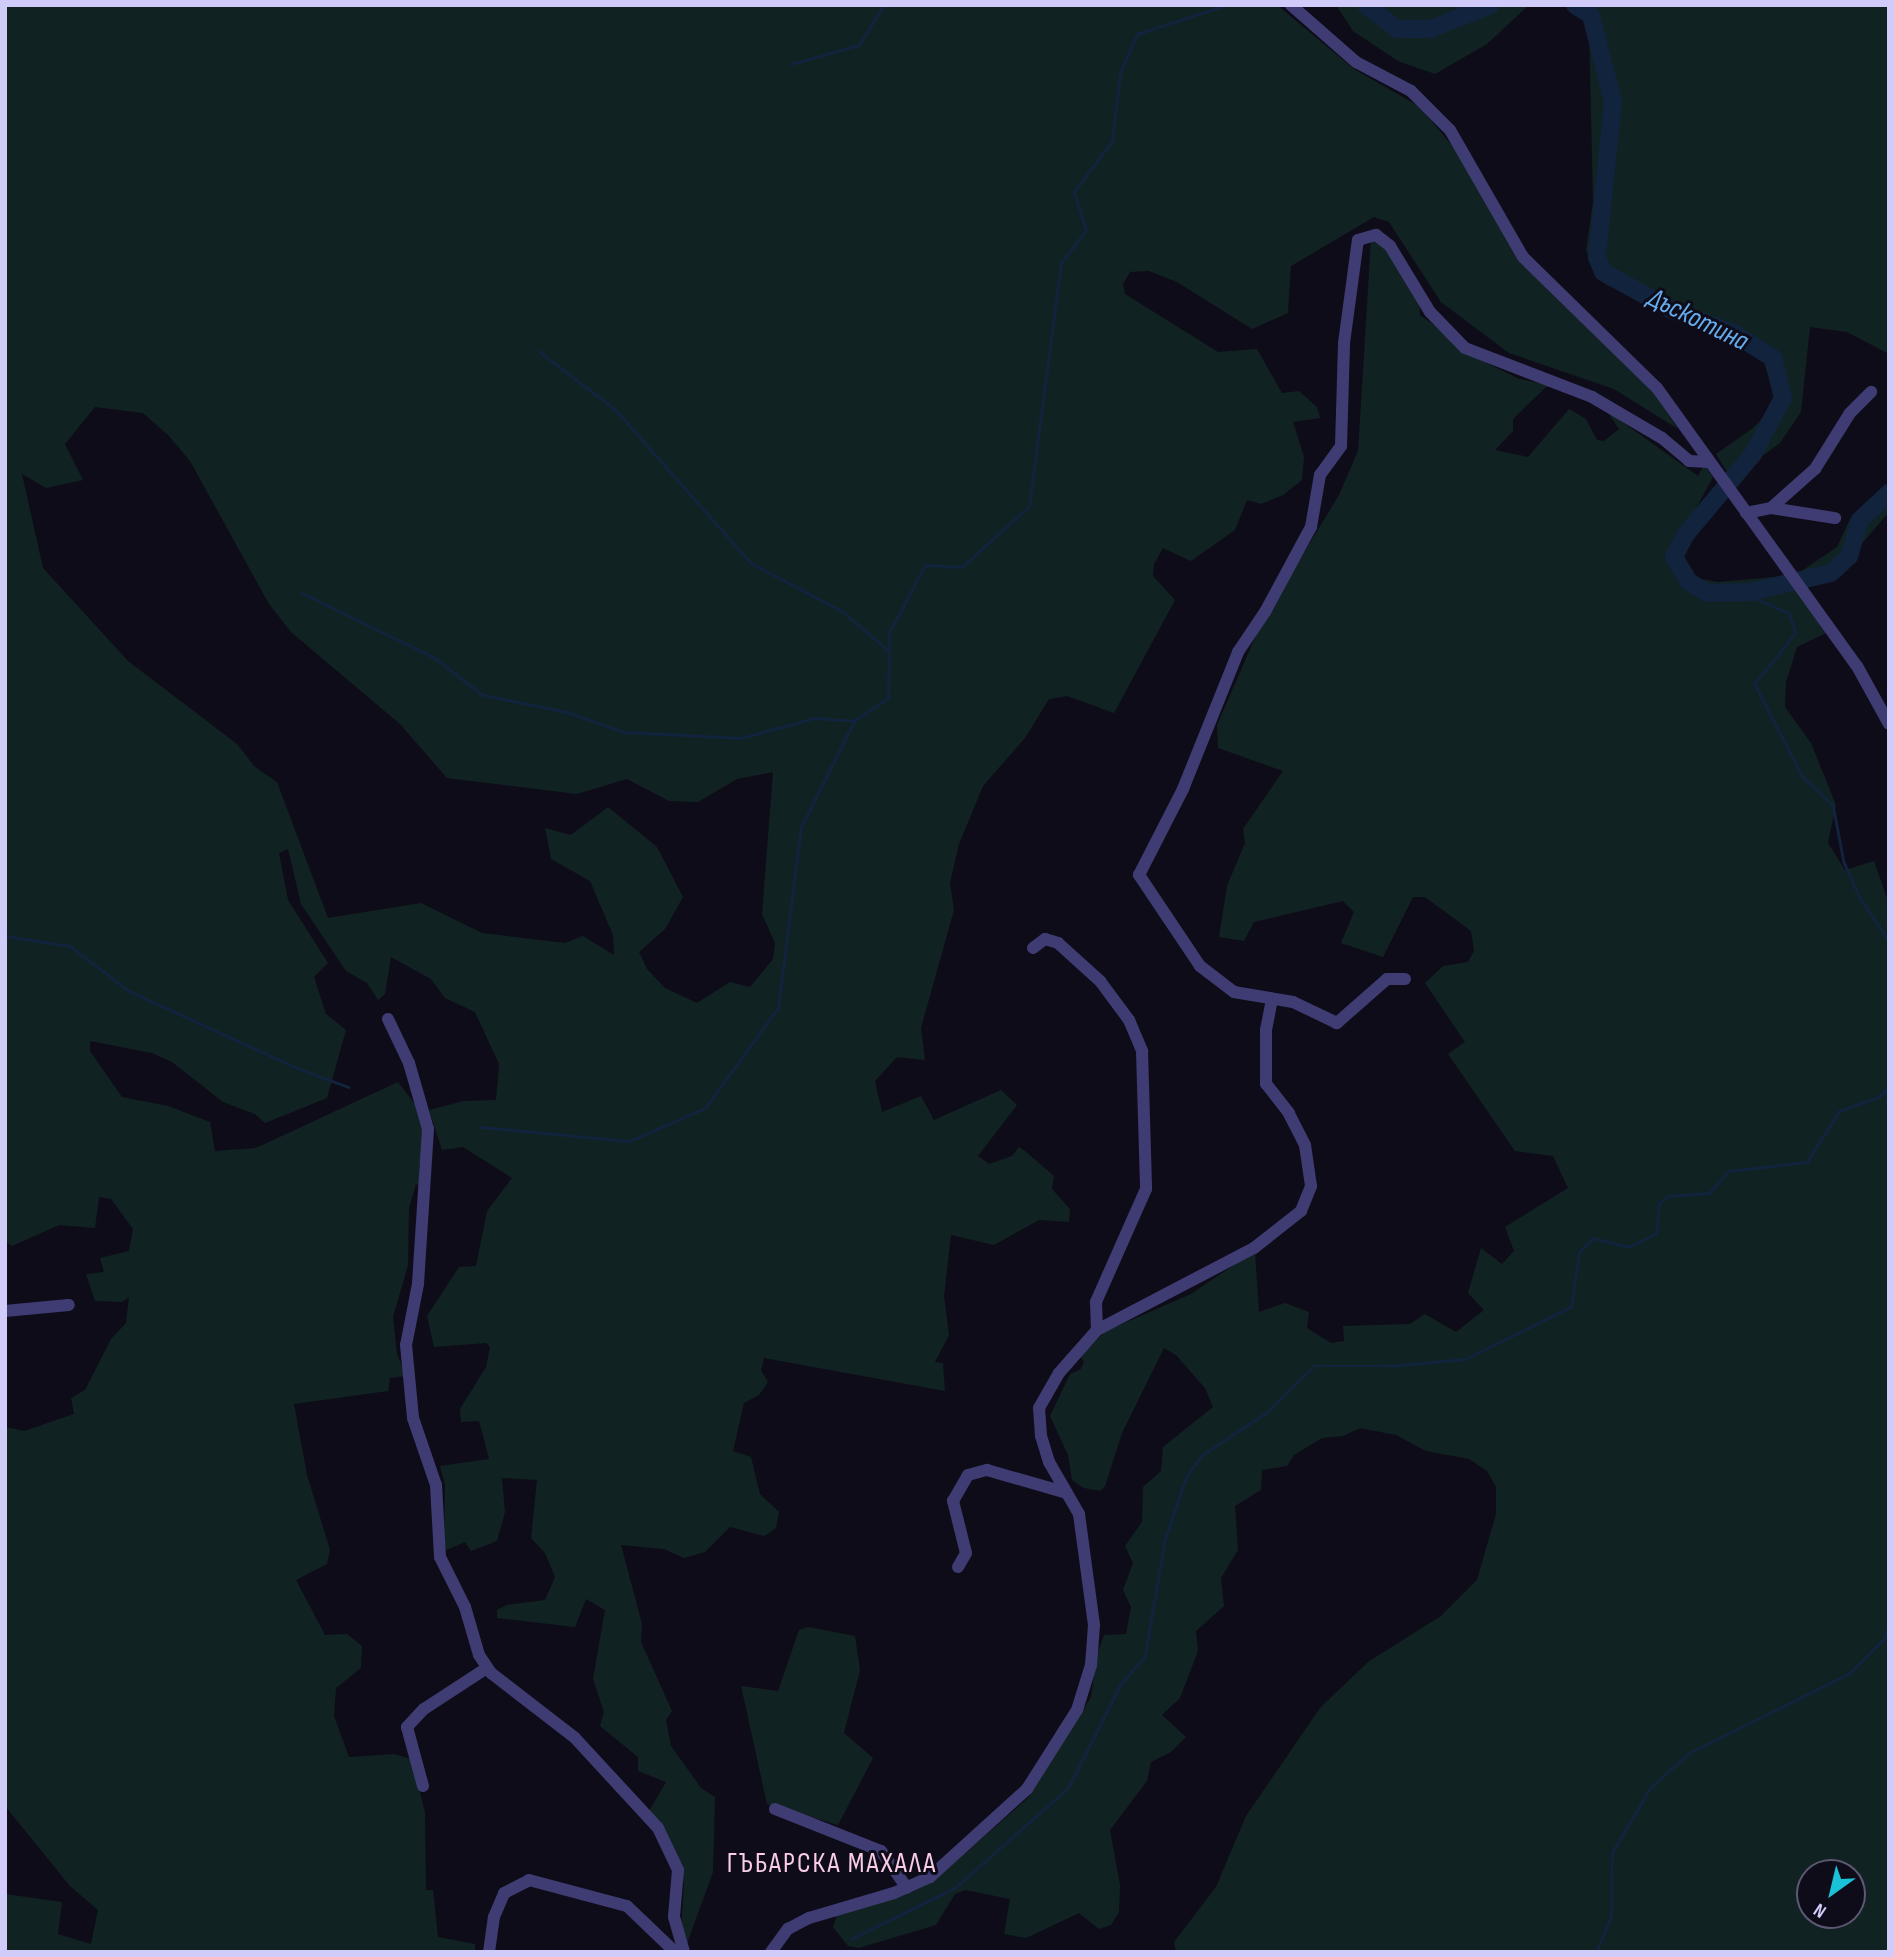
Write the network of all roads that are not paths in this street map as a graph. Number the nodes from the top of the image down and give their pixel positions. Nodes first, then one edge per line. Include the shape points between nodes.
1 (1291, 5) edge
2 (1871, 392) dead end
3 (1712, 467) junction
4 (1771, 508) junction
5 (1746, 513) junction
6 (1835, 518) dead end
7 (1889, 724) edge
8 (1033, 948) dead end
9 (1405, 979) dead end
10 (1272, 999) junction
11 (388, 1019) dead end
12 (69, 1305) dead end
13 (5, 1311) edge
14 (1097, 1330) junction
15 (1067, 1493) junction
16 (958, 1567) dead end
17 (488, 1668) junction
18 (423, 1786) dead end
19 (775, 1809) dead end
20 (908, 1888) junction
21 (489, 1952) edge
22 (675, 1952) edge
23 (684, 1952) edge
24 (771, 1952) edge

1 - 3 street via 1356,62 1411,91 1429,106 1450,130 1523,257 1641,371
2 - 4 street via 1850,413 1815,469
3 - 5 street
3 - 10 street via 1689,461 1654,432 1592,397 1465,348 1430,312 1390,246 1376,235 1358,240 1344,344 1341,446 1320,475 1311,527 1238,652 1183,789 1140,869 1140,881 1208,975 1234,992
4 - 5 street
4 - 6 street
5 - 7 street via 1857,666
8 - 14 street via 1045,939 1058,943 1100,981 1129,1020 1143,1059 1146,1189 1100,1291 1094,1317
9 - 10 street via 1387,979 1337,1023 1293,1002
10 - 14 street via 1266,1030 1266,1084 1289,1113 1305,1145 1308,1198 1287,1226 1254,1248
11 - 17 street via 407,1058 428,1129 418,1284 406,1330 413,1418 436,1485 440,1556
12 - 13 street
14 - 15 street via 1059,1373 1039,1408 1049,1462
15 - 16 street via 987,1470 968,1475 953,1501 966,1553
15 - 20 street via 1079,1514 1094,1625 1093,1656 1082,1699 1027,1790 930,1877
17 - 18 street via 424,1709 407,1727
17 - 23 street via 575,1738 658,1828 675,1858 674,1917
19 - 20 street via 881,1850
20 - 24 street via 809,1918 788,1930
21 - 22 street via 494,1917 504,1893 529,1880 627,1906

